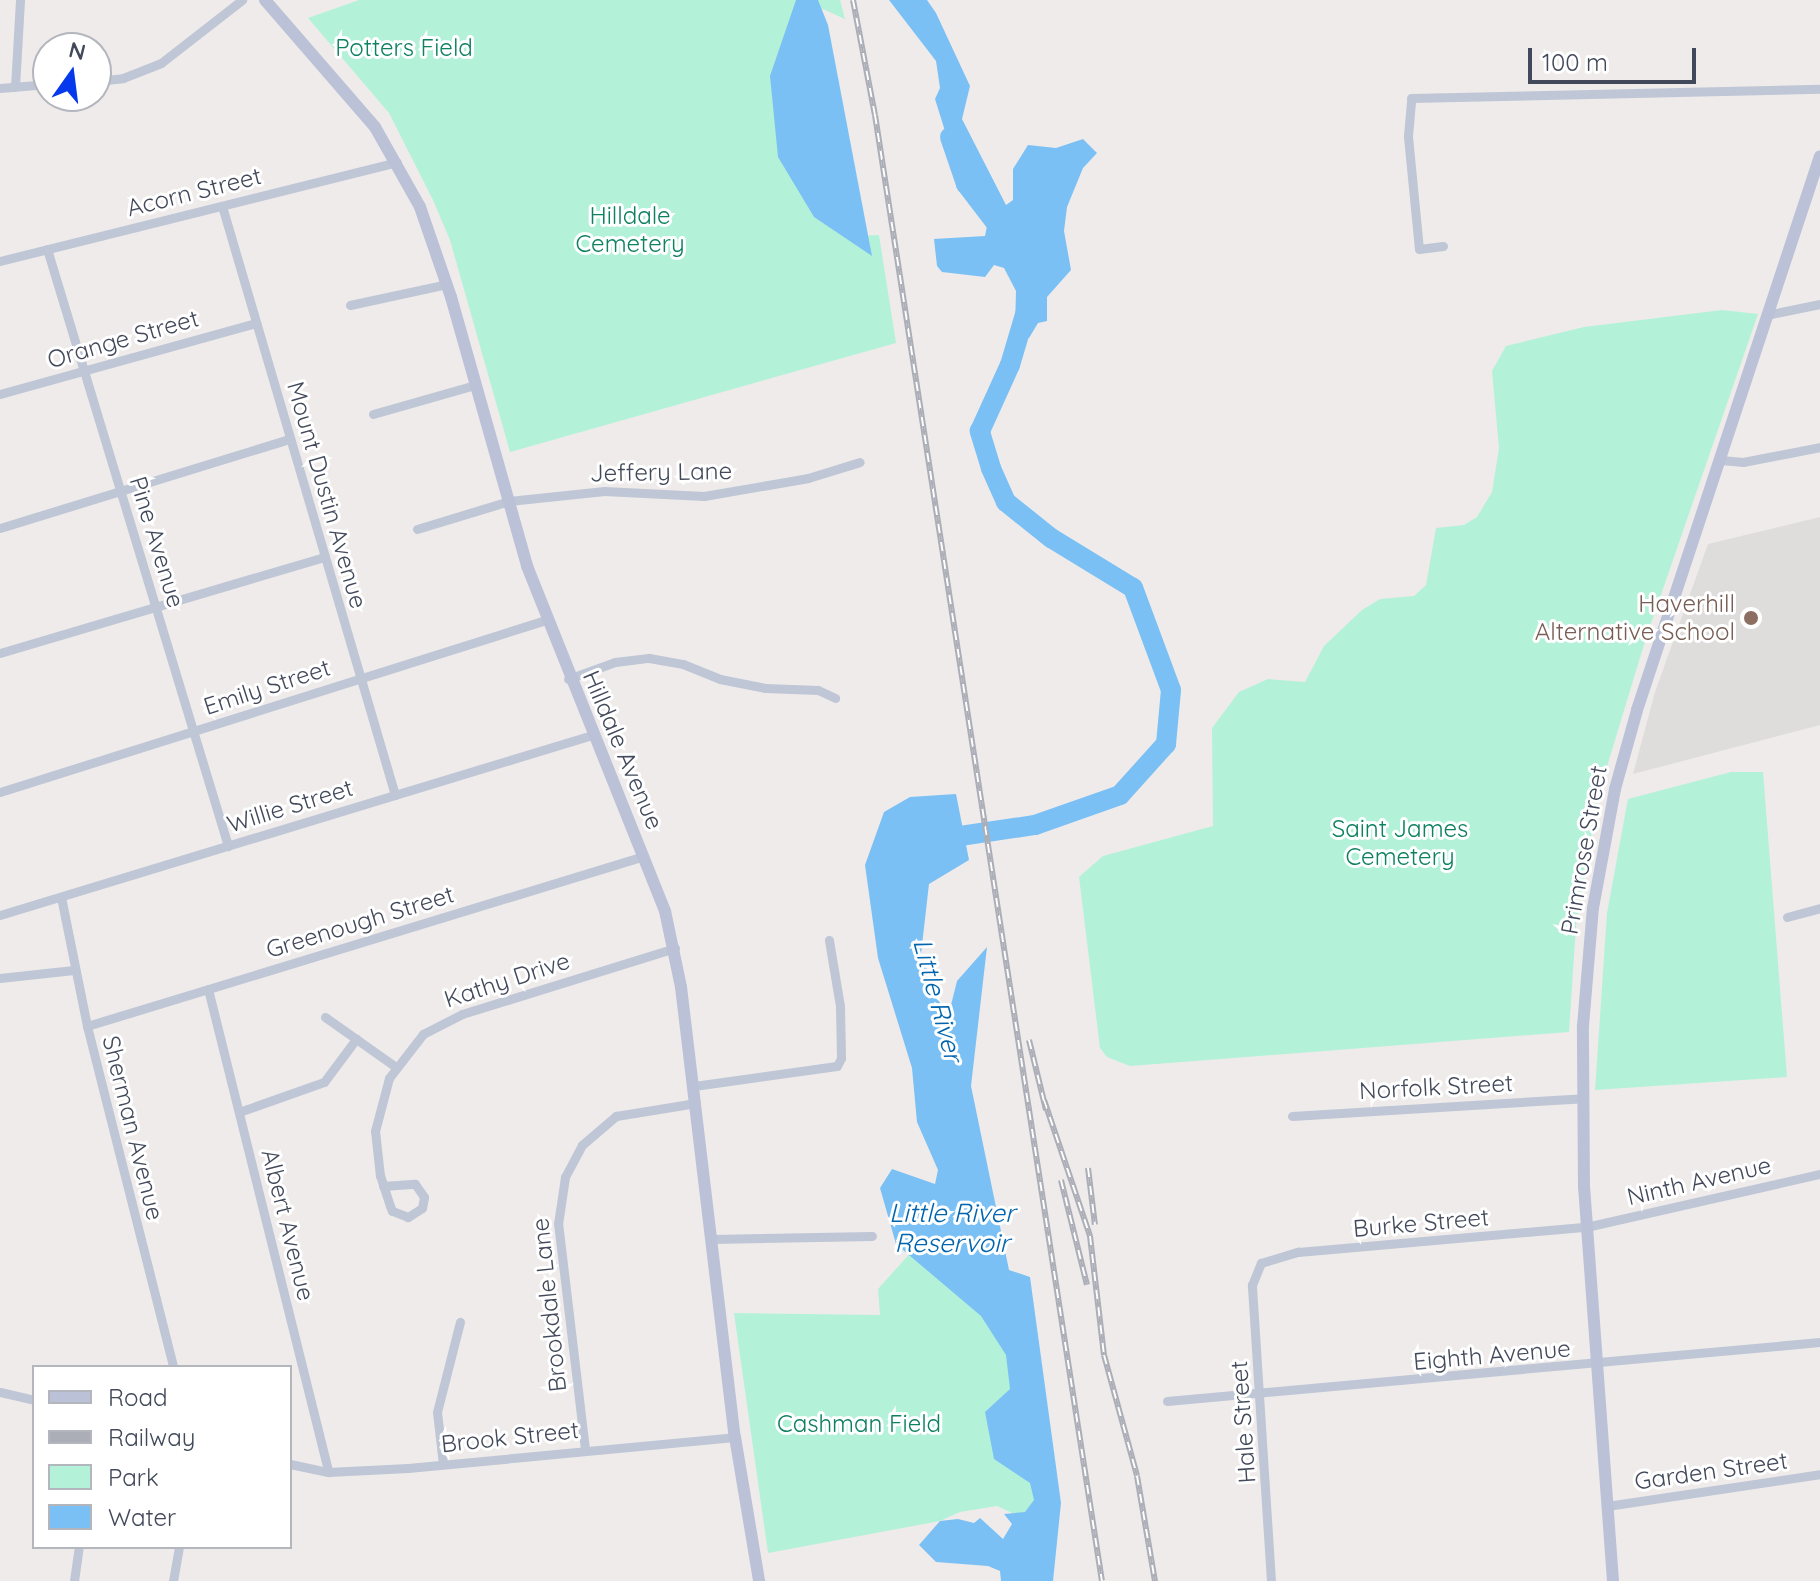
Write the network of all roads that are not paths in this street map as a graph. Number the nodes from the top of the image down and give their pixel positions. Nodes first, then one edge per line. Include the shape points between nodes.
1 (20, 0) edge
2 (242, 0) edge
3 (265, 0) edge
4 (112, 79) edge
5 (32, 85) edge
6 (15, 87) junction
7 (0, 88) edge
8 (1820, 89) edge
9 (1820, 160) edge
10 (397, 162) junction
11 (222, 206) junction
12 (1443, 246) dead end
13 (47, 249) junction
14 (0, 261) edge
15 (447, 284) junction
16 (1820, 304) edge
17 (350, 305) dead end
18 (1771, 314) junction
19 (256, 323) junction
20 (84, 371) junction
21 (475, 385) junction
22 (0, 394) edge
23 (373, 414) dead end
24 (290, 439) junction
25 (1820, 447) edge
26 (1721, 460) junction
27 (860, 462) dead end
28 (120, 491) junction
29 (509, 501) junction
30 (0, 528) edge
31 (417, 529) dead end
32 (325, 557) junction
33 (156, 609) junction
34 (546, 620) junction
35 (0, 653) edge
36 (360, 678) junction
37 (568, 679) junction
38 (835, 698) dead end
39 (193, 731) junction
40 (592, 735) junction
41 (0, 792) edge
42 (395, 795) junction
43 (228, 846) junction
44 (644, 856) junction
45 (61, 897) junction
46 (1820, 908) edge
47 (0, 915) edge
48 (1787, 917) dead end
49 (829, 940) dead end
50 (675, 948) junction
51 (74, 970) junction
52 (0, 978) edge
53 (208, 989) junction
54 (325, 1017) dead end
55 (87, 1026) junction
56 (356, 1039) junction
57 (396, 1067) junction
58 (694, 1086) junction
59 (1583, 1098) junction
60 (696, 1103) junction
61 (239, 1112) junction
62 (1292, 1116) dead end
63 (1820, 1174) edge
64 (383, 1186) junction
65 (1586, 1227) junction
66 (872, 1236) dead end
67 (712, 1239) junction
68 (1261, 1263) joint
69 (460, 1322) dead end
70 (1820, 1342) edge
71 (172, 1365) edge
72 (1596, 1366) junction
73 (0, 1392) edge
74 (1263, 1396) junction
75 (32, 1400) edge
76 (1167, 1401) dead end
77 (735, 1437) junction
78 (585, 1449) junction
79 (292, 1464) edge
80 (443, 1464) junction
81 (328, 1472) junction
82 (1820, 1474) edge
83 (1607, 1506) junction
84 (79, 1549) edge
85 (179, 1549) edge
86 (74, 1581) edge
87 (173, 1581) edge
88 (759, 1581) edge
89 (1271, 1581) edge
90 (1613, 1581) edge

1 - 6 street
2 - 4 street via 161,63
3 - 10 main road, Hilldale Avenue via 362,109
5 - 6 street
6 - 7 street
8 - 12 street via 1411,98 1408,136 1419,249
9 - 18 main road, Primrose Street
10 - 11 street, Acorn Street
10 - 15 main road, Hilldale Avenue via 431,232
11 - 13 street, Acorn Street
11 - 19 street, Mount Dustin Avenue
13 - 14 street, Acorn Street
13 - 20 street, Pine Avenue
15 - 17 street
15 - 21 main road, Hilldale Avenue
16 - 18 street
18 - 26 main road, Primrose Street
19 - 20 street, Orange Street
19 - 24 street, Mount Dustin Avenue
20 - 22 street, Orange Street
20 - 28 street, Pine Avenue
21 - 23 street
21 - 29 main road, Hilldale Avenue
24 - 28 street
24 - 32 street, Mount Dustin Avenue
25 - 26 street via 1743,462
26 - 59 main road, Primrose Street via 1615,789 1593,908
27 - 29 street, Jeffery Lane via 808,478 704,496 604,491
28 - 30 street
28 - 33 street, Pine Avenue
29 - 31 street, Jeffery Lane
29 - 34 main road, Hilldale Avenue
32 - 33 street
32 - 36 street, Mount Dustin Avenue
33 - 35 street
33 - 39 street, Pine Avenue
34 - 36 street, Emily Street
34 - 37 main road, Hilldale Avenue
36 - 39 street, Emily Street
36 - 42 street, Mount Dustin Avenue
37 - 38 street via 615,662 649,658 720,679 818,690
37 - 40 main road, Hilldale Avenue
39 - 41 street, Emily Street
39 - 43 street, Pine Avenue
40 - 42 street, Willie Street
40 - 44 main road, Hilldale Avenue
42 - 43 street, Willie Street
43 - 45 street, Willie Street
44 - 50 main road, Hilldale Avenue
44 - 53 street, Greenough Street
45 - 47 street, Willie Street
45 - 51 street, Sherman Avenue
46 - 48 street
49 - 58 street via 840,1006 837,1066
50 - 57 street, Kathy Drive via 449,1019 423,1034
50 - 58 main road, Hilldale Avenue
51 - 52 street
51 - 55 street, Sherman Avenue
53 - 55 street, Greenough Street
53 - 61 street, Albert Avenue
54 - 56 street
55 - 71 street, Sherman Avenue
56 - 57 street
56 - 61 street via 324,1082
57 - 64 street, Kathy Drive via 375,1119
58 - 60 main road, Hilldale Avenue
59 - 62 street, Norfolk Street
59 - 65 main road, Primrose Street
60 - 67 main road, Hilldale Avenue
60 - 78 street, Brookdale Lane via 616,1116 582,1145 565,1177 558,1224
61 - 81 street, Albert Avenue
63 - 65 street, Ninth Avenue
64 - 64 street, Kathy Drive via 397,1215 408,1217 422,1208 424,1197 415,1184
65 - 68 street, Burke Street via 1298,1252
65 - 72 main road, Primrose Street
66 - 67 street
67 - 77 main road, Hilldale Avenue
68 - 74 street, Hale Street via 1252,1285
69 - 80 street via 437,1412
70 - 72 street, Eighth Avenue
72 - 74 street, Eighth Avenue
72 - 83 main road, Primrose Street
73 - 75 street
74 - 76 street, Eighth Avenue
74 - 89 street, Hale Street
77 - 78 street, Brook Street
77 - 88 main road, Hilldale Avenue
78 - 80 street, Brook Street
79 - 81 street, Brook Street
80 - 81 street, Brook Street
82 - 83 street, Garden Street
83 - 90 main road, Primrose Street
84 - 86 street
85 - 87 street

